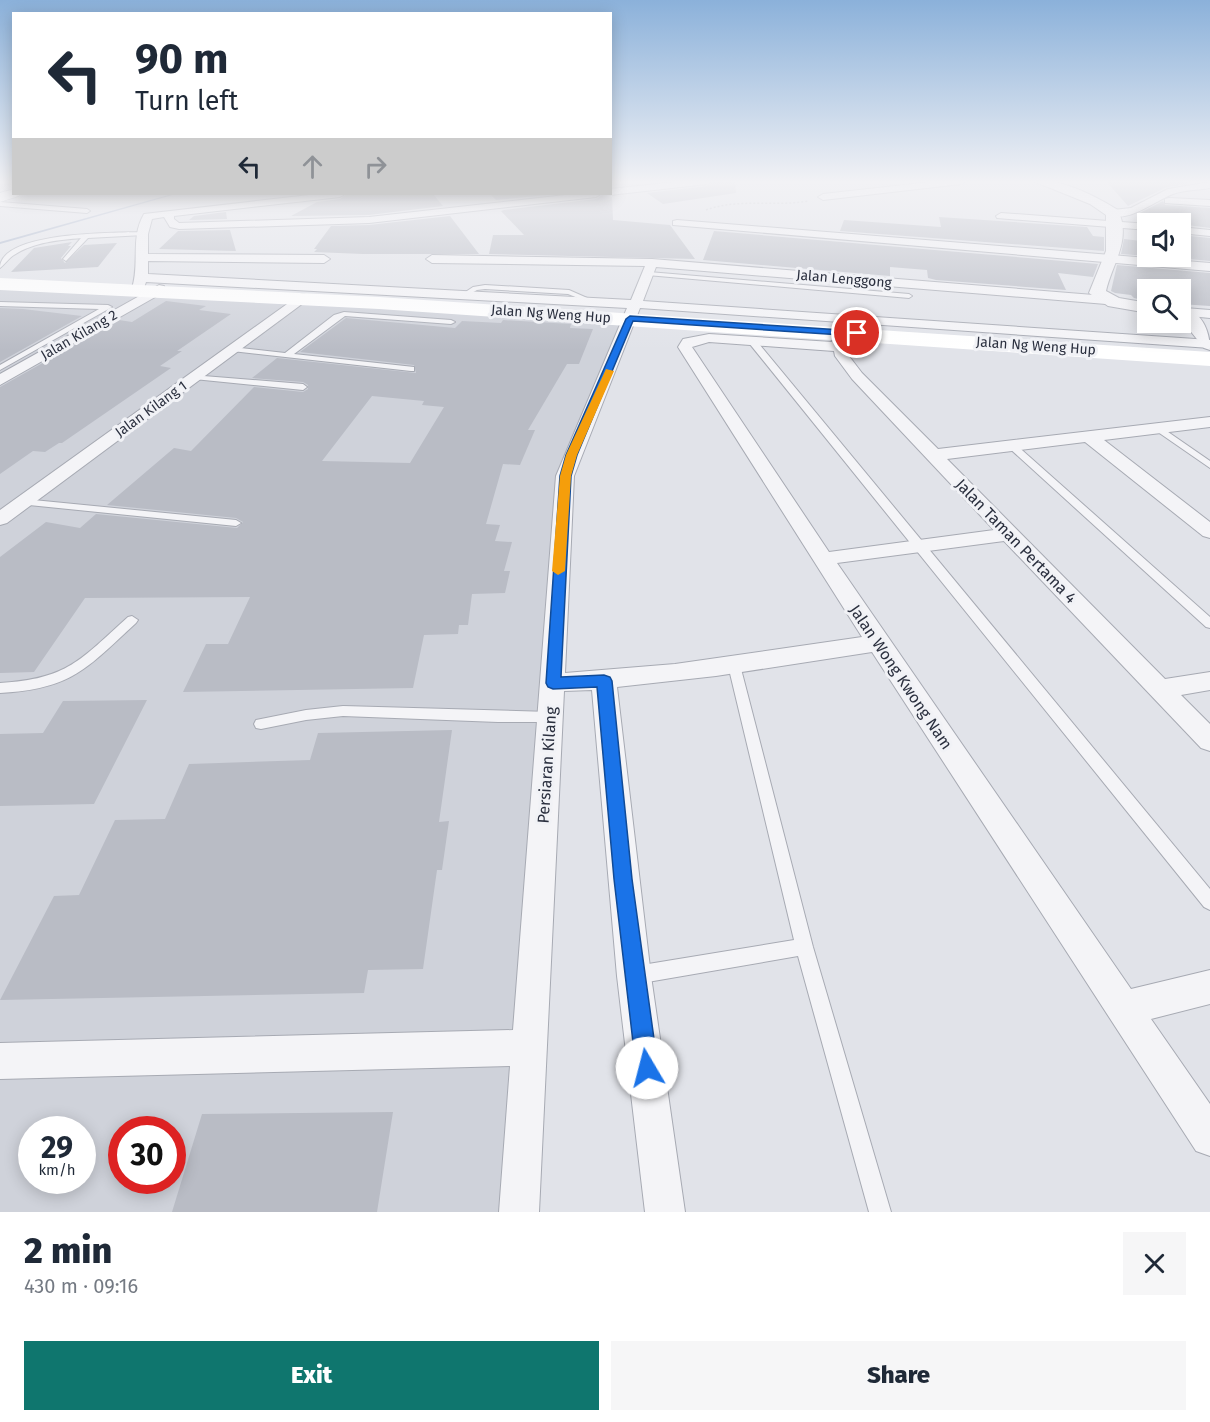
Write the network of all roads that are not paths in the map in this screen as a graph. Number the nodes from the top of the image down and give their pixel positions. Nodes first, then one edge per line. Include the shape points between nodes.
1 (85, 238) junction
2 (91, 238) edge
3 (142, 238) edge
4 (860, 238) edge
5 (1113, 238) edge
6 (140, 257) junction
7 (66, 259) dead end
8 (324, 259) dead end
9 (1112, 259) junction
10 (432, 260) dead end
11 (0, 266) edge
12 (1210, 267) edge
13 (651, 268) junction
14 (0, 284) edge
15 (147, 285) junction
16 (911, 290) junction
17 (301, 298) junction
18 (1106, 300) junction
19 (0, 304) edge
20 (1137, 306) edge
21 (633, 311) junction
22 (1191, 313) edge
23 (1210, 314) edge
24 (1191, 321) edge
25 (451, 322) dead end
26 (913, 331) junction
27 (838, 340) junction
28 (752, 341) junction
29 (1210, 344) edge
30 (232, 349) junction
31 (288, 354) junction
32 (1210, 359) edge
33 (0, 369) edge
34 (411, 369) dead end
35 (194, 377) junction
36 (0, 380) edge
37 (303, 387) dead end
38 (1210, 422) edge
39 (1158, 428) junction
40 (1088, 436) junction
41 (1011, 445) junction
42 (933, 455) junction
43 (1210, 465) edge
44 (23, 502) junction
45 (0, 519) edge
46 (236, 523) dead end
47 (1210, 532) edge
48 (1010, 534) junction
49 (920, 547) junction
50 (822, 559) junction
51 (132, 620) dead end
52 (1210, 624) edge
53 (878, 644) junction
54 (734, 665) junction
55 (604, 681) junction
56 (1210, 681) edge
57 (553, 683) junction
58 (0, 688) edge
59 (1160, 689) junction
60 (550, 717) junction
61 (261, 724) dead end
62 (1210, 741) edge
63 (1210, 902) edge
64 (804, 947) junction
65 (634, 976) junction
66 (1210, 987) edge
67 (1125, 1008) junction
68 (529, 1048) junction
69 (0, 1061) edge
70 (1210, 1137) edge
71 (519, 1212) edge
72 (665, 1212) edge
73 (880, 1212) edge

1 - 2 lane
1 - 7 lane
1 - 11 lane via 35,243 8,255
3 - 6 street
4 - 9 street
5 - 9 street
6 - 8 street
6 - 15 street
9 - 12 street
9 - 18 street via 1098,286 1097,293
10 - 13 street, Jalan Lenggong
13 - 16 street, Jalan Lenggong
13 - 21 street, Persiaran Kilang
14 - 15 main road, Jalan Ng Weng Hup
15 - 17 main road, Jalan Ng Weng Hup
15 - 21 street via 590,301
15 - 36 street, Jalan Kilang 2
16 - 18 street, Jalan Lenggong
16 - 26 street
17 - 21 main road, Jalan Ng Weng Hup
17 - 30 street, Jalan Kilang 1
18 - 20 street, Jalan Lenggong
19 - 33 lane via 108,307
21 - 26 street
21 - 27 main road, Jalan Ng Weng Hup
21 - 57 street, Persiaran Kilang via 565,476
22 - 23 street
24 - 29 street
25 - 31 lane via 344,314
26 - 27 main road, Jalan Ng Weng Hup
26 - 29 street
26 - 32 main road, Jalan Ng Weng Hup
27 - 28 street, Jalan Wong Kwong Nam
27 - 42 street, Jalan Taman Pertama 4 via 847,364
28 - 49 lane
28 - 50 street, Jalan Wong Kwong Nam via 696,339 685,347
30 - 31 lane
30 - 35 street, Jalan Kilang 1
31 - 34 lane
35 - 37 lane
35 - 44 street, Jalan Kilang 1
38 - 39 street
39 - 40 street
39 - 43 lane
40 - 41 street
40 - 47 street
41 - 42 street
41 - 52 lane
42 - 48 street, Jalan Taman Pertama 4
44 - 45 street, Jalan Kilang 1
44 - 46 lane
48 - 49 street
48 - 59 street, Jalan Taman Pertama 4
49 - 50 street
49 - 63 lane
50 - 53 street, Jalan Wong Kwong Nam
51 - 58 lane via 80,666 59,678
53 - 54 street
53 - 67 street, Jalan Wong Kwong Nam
54 - 55 street
54 - 64 lane
55 - 57 street
55 - 65 street
56 - 59 street
57 - 60 street, Persiaran Kilang
59 - 62 street, Jalan Taman Pertama 4
60 - 61 lane via 343,711
60 - 68 street, Persiaran Kilang
64 - 65 lane
64 - 73 lane
65 - 72 street
66 - 67 street
67 - 70 street, Jalan Wong Kwong Nam
68 - 69 street
68 - 71 street, Persiaran Kilang

